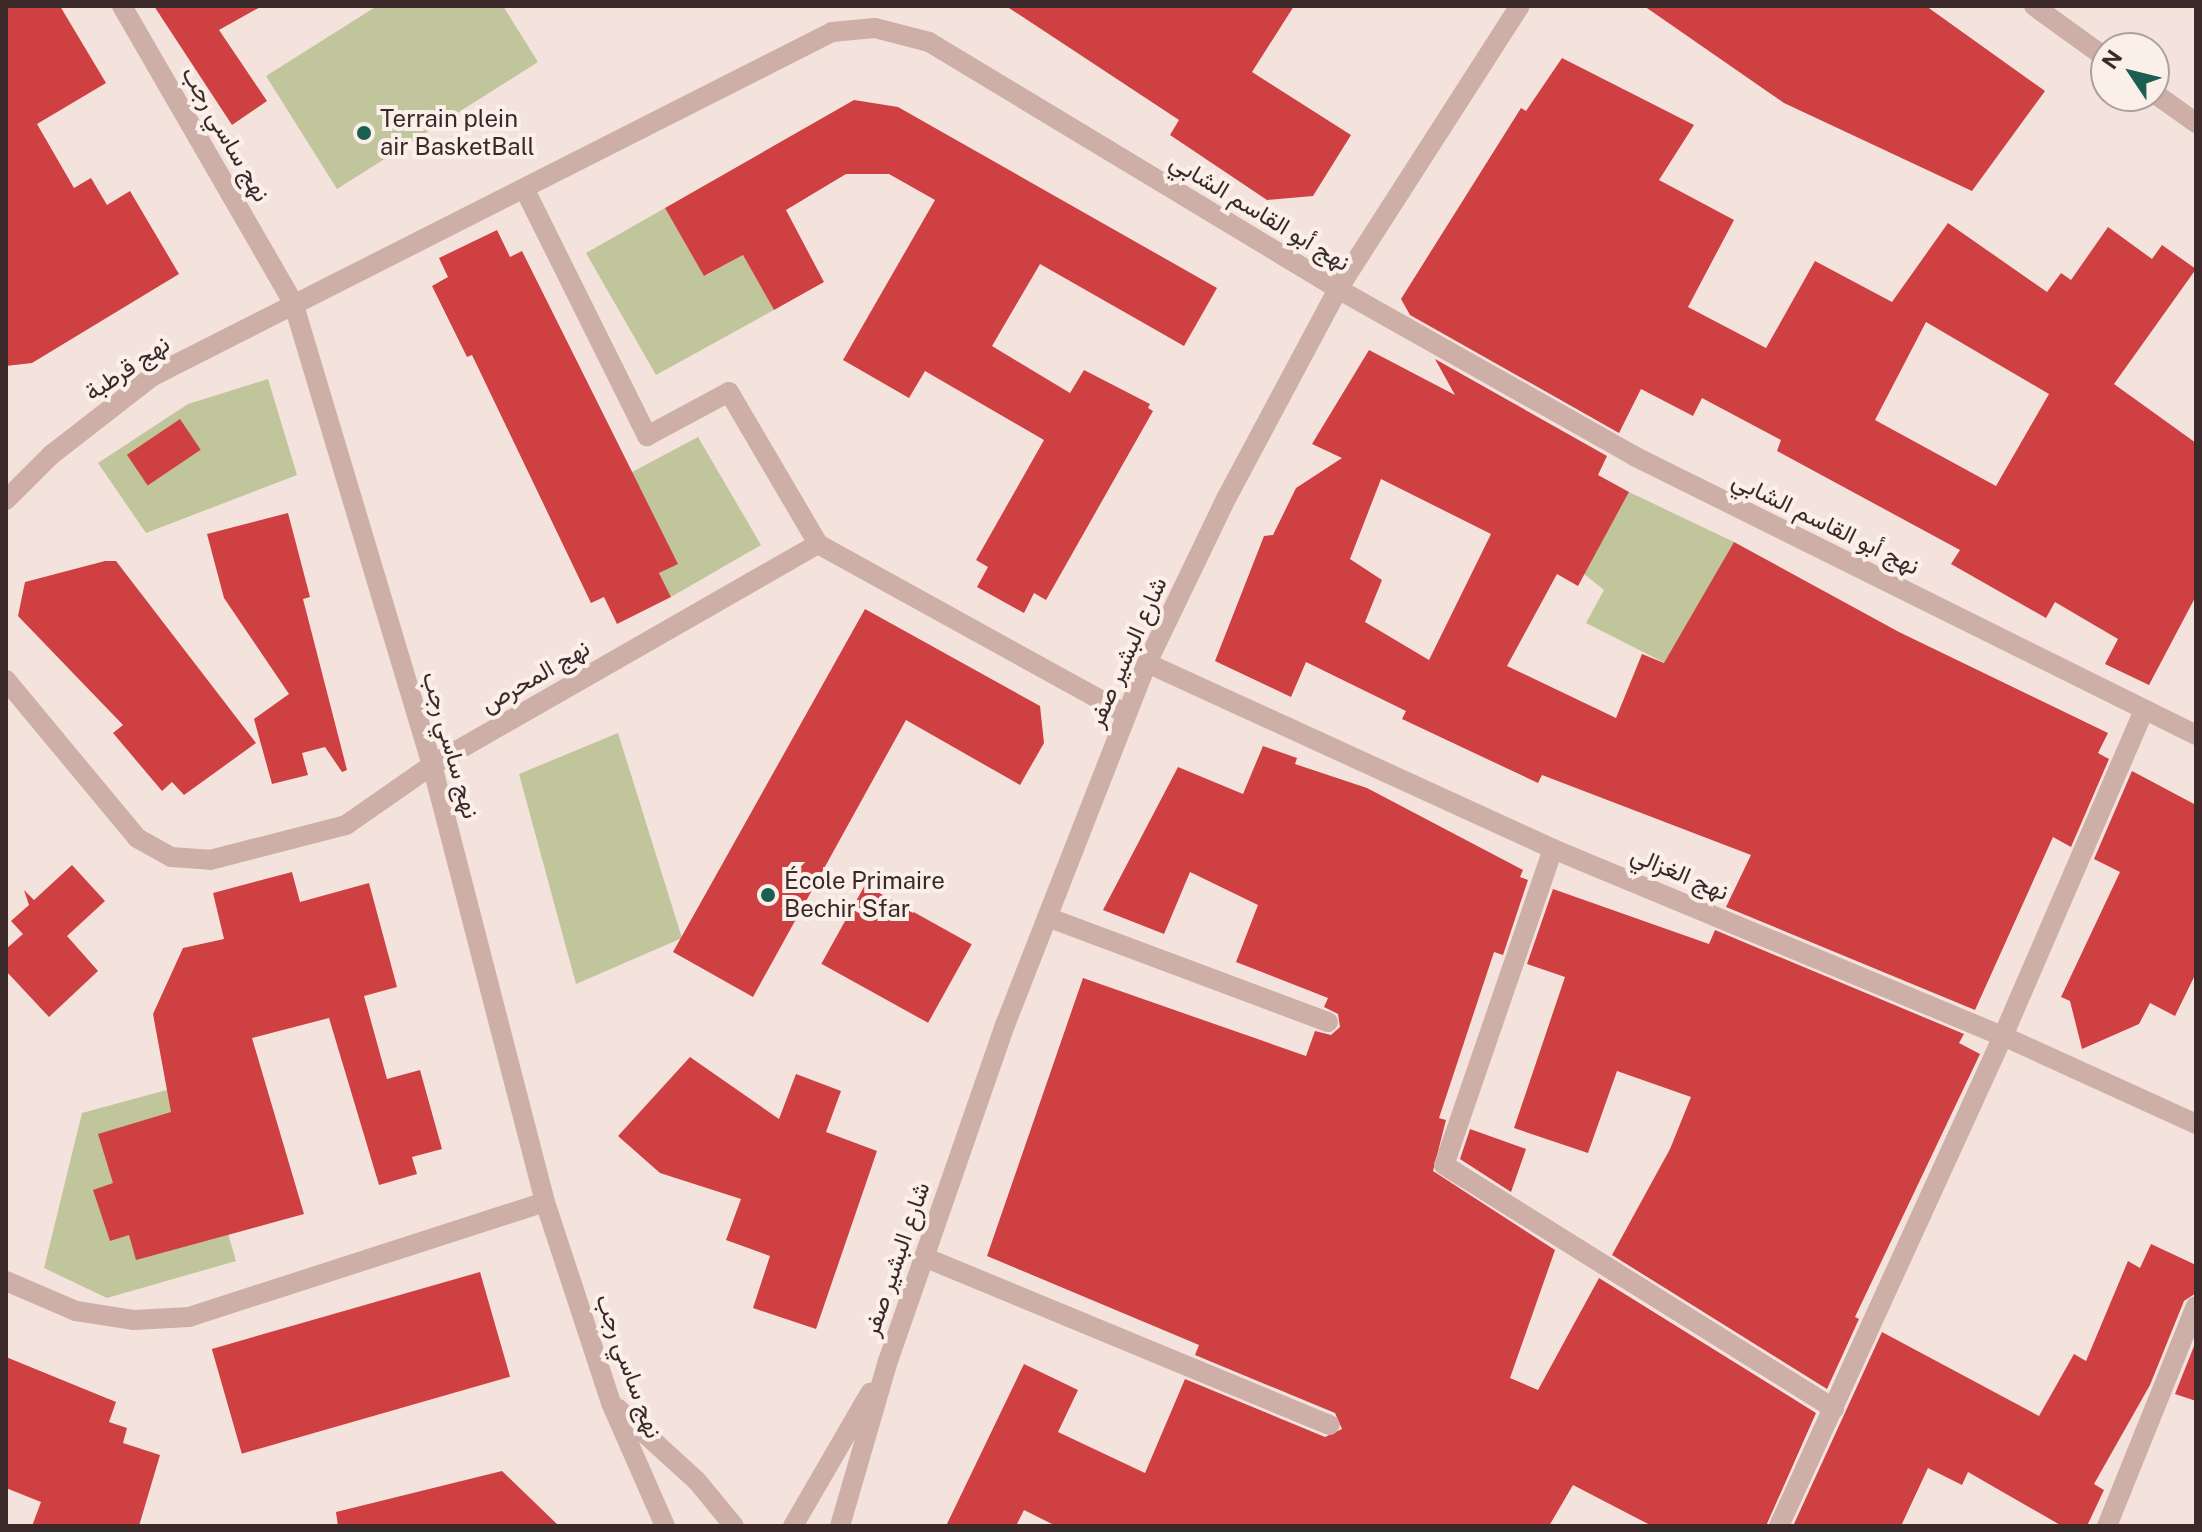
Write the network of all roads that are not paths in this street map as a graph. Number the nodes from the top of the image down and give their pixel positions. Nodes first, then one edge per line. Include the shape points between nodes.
1 (122, 6) edge
2 (2034, 6) edge
3 (1519, 8) edge
4 (2090, 46) edge
5 (2170, 104) edge
6 (2196, 123) edge
7 (525, 190) junction
8 (1338, 289) junction
9 (293, 302) junction
10 (6, 500) edge
11 (818, 544) junction
12 (1147, 663) junction
13 (6, 680) edge
14 (2144, 710) junction
15 (1126, 714) junction
16 (2196, 735) edge
17 (432, 765) junction
18 (1553, 849) junction
19 (1047, 917) junction
20 (1328, 1022) dead end
21 (2003, 1036) junction
22 (2196, 1124) edge
23 (545, 1202) junction
24 (924, 1257) junction
25 (6, 1281) edge
26 (2196, 1306) edge
27 (888, 1361) junction
28 (611, 1403) junction
29 (1834, 1409) junction
30 (1330, 1425) dead end
31 (665, 1526) edge
32 (734, 1526) edge
33 (793, 1526) edge
34 (840, 1526) edge
35 (1779, 1526) edge
36 (2107, 1526) edge

1 - 9 street, نهج ساسي رجب
2 - 4 street
3 - 8 street, شارع البشير صفر
5 - 6 street
7 - 8 street, نهج أبو القاسم الشابي via 832,32 875,28 929,42
7 - 9 street, نهج أبو القاسم الشابي
7 - 11 street via 647,436 729,392
8 - 12 street, شارع البشير صفر via 1227,497
8 - 14 street, نهج أبو القاسم الشابي via 1634,456
9 - 10 street, نهج قرطبة via 153,376 51,455
9 - 17 street, نهج ساسي رجب
11 - 15 street
11 - 17 street, نهج المحرص
12 - 15 street, شارع البشير صفر
12 - 18 street, نهج الغزالي
13 - 17 street, نهج المحرص via 137,838 171,857 242,856 346,825
14 - 16 street, نهج أبو القاسم الشابي
14 - 21 street
15 - 19 street, شارع البشير صفر
17 - 23 street, نهج ساسي رجب
18 - 21 street, نهج الغزالي
18 - 29 street via 1444,1165
19 - 20 street
19 - 24 street, شارع البشير صفر
21 - 22 street, نهج الغزالي
21 - 29 street
23 - 25 street via 189,1317 134,1320 76,1311
23 - 28 street, نهج ساسي رجب
24 - 27 street, شارع البشير صفر
24 - 30 street
26 - 36 street
27 - 33 street, شارع البشير صفر
27 - 34 street, شارع البشير صفر
28 - 31 street, نهج ساسي رجب
28 - 32 street via 697,1481
29 - 35 street

